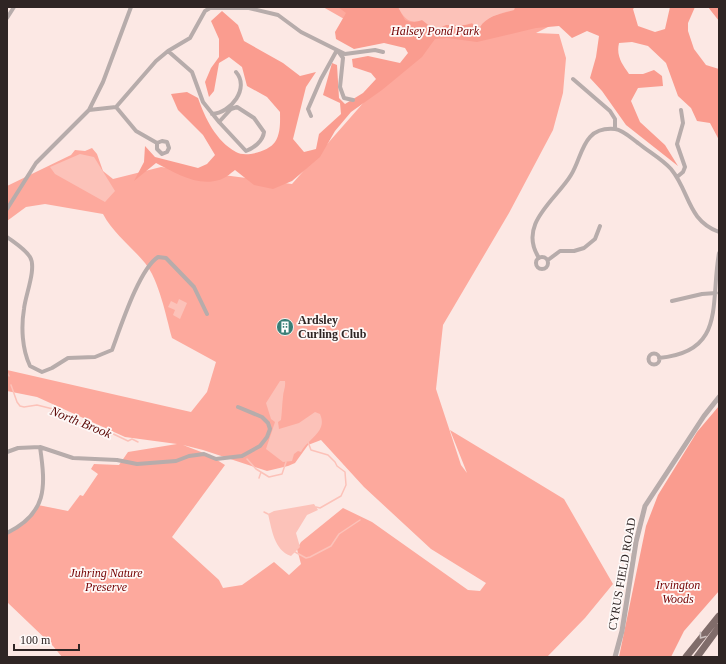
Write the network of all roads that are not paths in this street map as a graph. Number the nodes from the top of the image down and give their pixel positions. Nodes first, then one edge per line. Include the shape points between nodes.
1 (14, 7) edge
2 (131, 7) edge
3 (7, 18) edge
4 (337, 50) junction
5 (168, 51) junction
6 (383, 52) dead end
7 (236, 72) dead end
8 (573, 79) dead end
9 (353, 100) dead end
10 (116, 107) junction
11 (88, 110) junction
12 (681, 110) dead end
13 (212, 114) junction
14 (312, 116) dead end
15 (219, 122) junction
16 (615, 129) junction
17 (157, 143) dead end
18 (677, 177) junction
19 (7, 209) edge
20 (600, 226) dead end
21 (719, 232) edge
22 (7, 237) edge
23 (719, 253) edge
24 (539, 258) junction
25 (548, 260) junction
26 (716, 293) junction
27 (672, 301) dead end
28 (207, 314) dead end
29 (717, 318) edge
30 (659, 358) dead end
31 (719, 397) edge
32 (238, 407) dead end
33 (40, 447) junction
34 (7, 452) edge
35 (7, 534) edge
36 (719, 616) edge
37 (719, 627) edge
38 (615, 657) edge
39 (686, 657) edge
40 (697, 657) edge

1 - 3 street
2 - 11 street via 103,82
4 - 5 street via 301,32 278,15 249,8 231,7 210,8 205,11 190,38
4 - 6 street via 345,54 375,50
4 - 9 street via 343,58 340,87 344,98
4 - 14 street via 308,109
5 - 10 street
5 - 13 street via 192,72 203,102
7 - 13 street via 241,83 237,99 218,114
8 - 16 street via 610,111 615,119
10 - 11 street
10 - 17 street via 136,131
11 - 19 street via 36,163
12 - 18 street via 683,123 678,144 685,167
13 - 15 street
15 - 15 street via 246,151 253,148 263,137 264,132 260,125 241,108 231,109
16 - 18 street via 626,134 661,160
16 - 24 street via 599,131 586,141 571,176 541,212 532,236 534,249
18 - 21 street via 698,219 706,227
20 - 25 street via 595,238 584,248 560,251
22 - 28 street via 31,258 23,339 30,366 42,372 68,358 95,357 112,350 137,288 158,257 166,258 194,287
23 - 26 street
24 - 25 street via 544,257
24 - 25 street via 537,264 542,268 548,266
26 - 27 street
26 - 29 street
29 - 30 street via 711,330 695,348 680,356
31 - 38 street, CYRUS FIELD ROAD via 645,506
32 - 33 street via 262,417 270,429 260,446 242,456 216,459 204,454 176,461 137,464 117,460 73,458
33 - 34 street via 18,448
33 - 35 street via 43,474 39,503 31,518
36 -> 39 highway
37 - 40 highway

